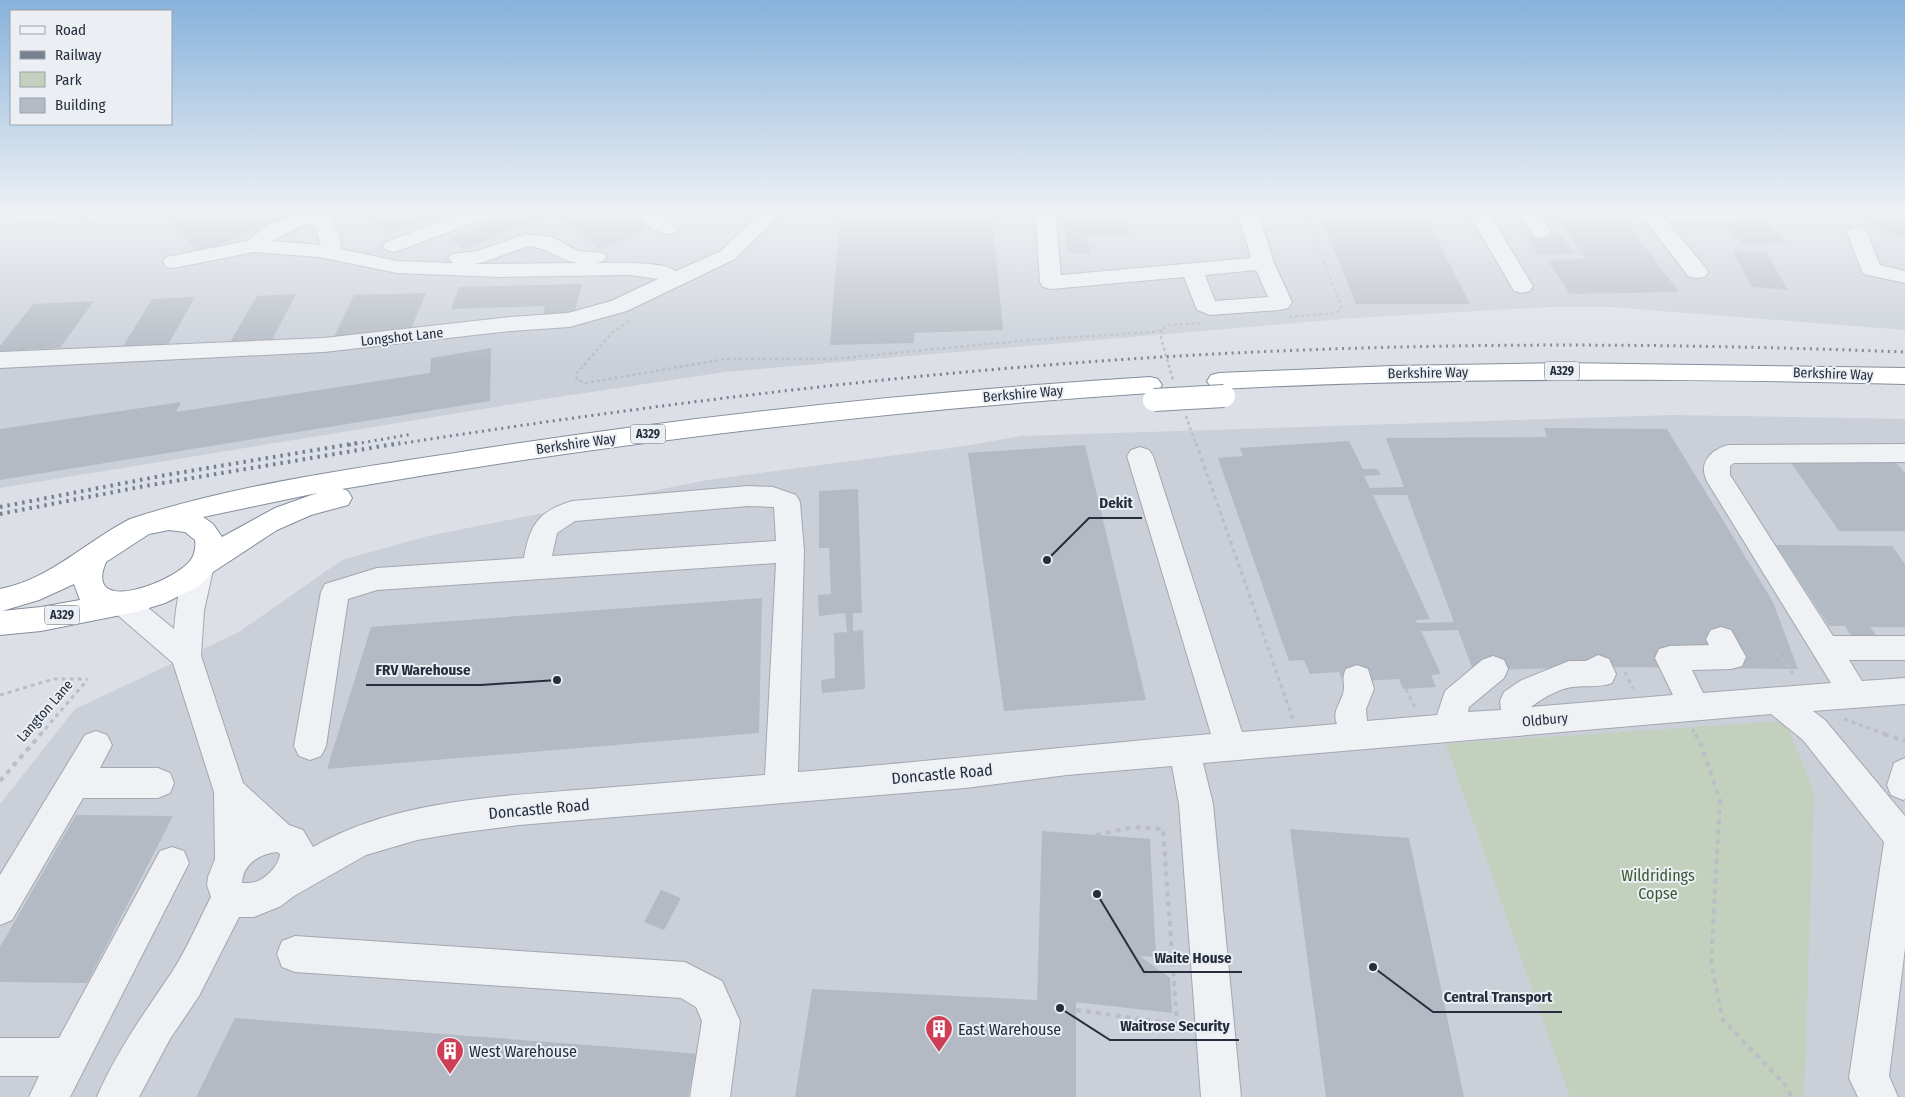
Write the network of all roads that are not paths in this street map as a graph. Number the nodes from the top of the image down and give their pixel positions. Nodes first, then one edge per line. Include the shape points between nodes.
1 (385, 263) edge
2 (424, 263) edge
3 (667, 263) edge
4 (709, 263) edge
5 (1049, 263) edge
6 (1264, 263) edge
7 (1508, 263) edge
8 (1689, 263) edge
9 (1869, 263) edge
10 (406, 267) junction
11 (1267, 272) junction
12 (1696, 272) dead end
13 (1905, 277) edge
14 (670, 278) junction
15 (1195, 278) junction
16 (1522, 286) dead end
17 (3, 364) edge
18 (1905, 376) edge
19 (1222, 388) junction
20 (1905, 391) edge
21 (1152, 392) junction
22 (1905, 453) edge
23 (1140, 456) dead end
24 (151, 522) junction
25 (790, 551) junction
26 (95, 555) junction
27 (202, 567) junction
28 (536, 568) junction
29 (0, 600) edge
30 (120, 604) junction
31 (0, 623) edge
32 (1726, 648) dead end
33 (1825, 648) junction
34 (1905, 648) edge
35 (186, 656) junction
36 (1610, 667) road end
37 (1501, 669) dead end
38 (1357, 678) dead end
39 (1905, 691) edge
40 (1776, 700) junction
41 (1848, 706) junction
42 (1695, 707) junction
43 (1454, 721) junction
44 (1518, 723) junction
45 (1357, 736) junction
46 (96, 745) dead end
47 (310, 746) dead end
48 (1232, 748) junction
49 (1184, 752) junction
50 (73, 783) junction
51 (158, 783) dead end
52 (781, 787) junction
53 (230, 792) junction
54 (286, 841) junction
55 (357, 843) junction
56 (232, 859) junction
57 (172, 863) dead end
58 (258, 893) junction
59 (0, 908) edge
60 (295, 954) dead end
61 (0, 1057) edge
62 (70, 1057) junction
63 (49, 1097) edge
64 (118, 1097) edge
65 (710, 1097) edge
66 (1222, 1097) edge
67 (1878, 1097) edge

1 - 10 street
2 - 10 street
3 - 14 street
4 - 14 street, Longshot Lane
5 - 15 street via 1051,282
6 - 11 street
7 - 16 street
8 - 12 street
9 - 13 street via 1871,269
10 - 14 street via 499,271 630,269
11 - 15 street
11 - 15 street via 1280,304 1210,308 1205,305
14 - 17 street, Longshot Lane via 619,306 569,320 324,345
18 - 19 highway, Berkshire Way / A329 via 1515,371 1311,376
19 - 20 highway, Berkshire Way / A329 via 1721,386
19 - 21 highway, Berkshire Way / A329, bridge
21 - 24 highway, Berkshire Way / A329 via 883,406 603,440 218,503
21 - 27 highway, Berkshire Way / A329 via 620,454 334,499 278,516
22 - 33 street via 1728,454 1717,463 1717,476
23 - 48 street
24 - 26 highway, A329 via 125,534
24 - 27 highway, A329 via 181,521 205,530 210,542
25 - 28 street
25 - 28 street via 787,502 780,498 748,496 572,511 546,525
25 - 52 street
26 - 29 highway, A329 via 37,589
26 - 30 highway, A329 via 87,578 90,590 99,600
27 - 30 highway, A329 via 164,592
27 - 35 street via 190,610
28 - 47 street via 377,579 335,592
30 - 31 highway, A329
30 - 35 street
32 - 42 street via 1670,658
33 - 34 street
33 - 41 street
35 - 53 street
36 - 44 street via 1601,674 1569,674 1523,696 1515,701
37 - 43 street via 1463,701
38 - 45 street via 1359,690 1353,700 1350,718
39 - 41 street, Oldbury
40 - 41 street, Oldbury
40 - 42 street, Oldbury
40 - 67 street via 1814,730 1902,838 1869,1078
42 - 44 street, Oldbury
43 - 44 street, Oldbury
43 - 45 street, Oldbury
45 - 48 street, Oldbury
46 - 50 street
48 - 49 street, Oldbury
49 - 52 street, Doncastle Road
49 - 66 street via 1196,804
50 - 51 street
50 - 59 street
52 - 55 street, Doncastle Road via 467,816 423,824
53 - 54 street
53 - 56 street
54 - 55 street, Doncastle Road
54 - 56 street, Doncastle Road via 265,837 241,849
54 - 58 street via 298,854 296,864
55 - 58 street, Doncastle Road
56 - 58 street via 224,880 226,889
57 - 62 street
58 - 64 street, Doncastle Road via 186,983 157,1026
60 - 65 street via 686,980 709,994 721,1021
61 - 62 street
62 - 63 street

